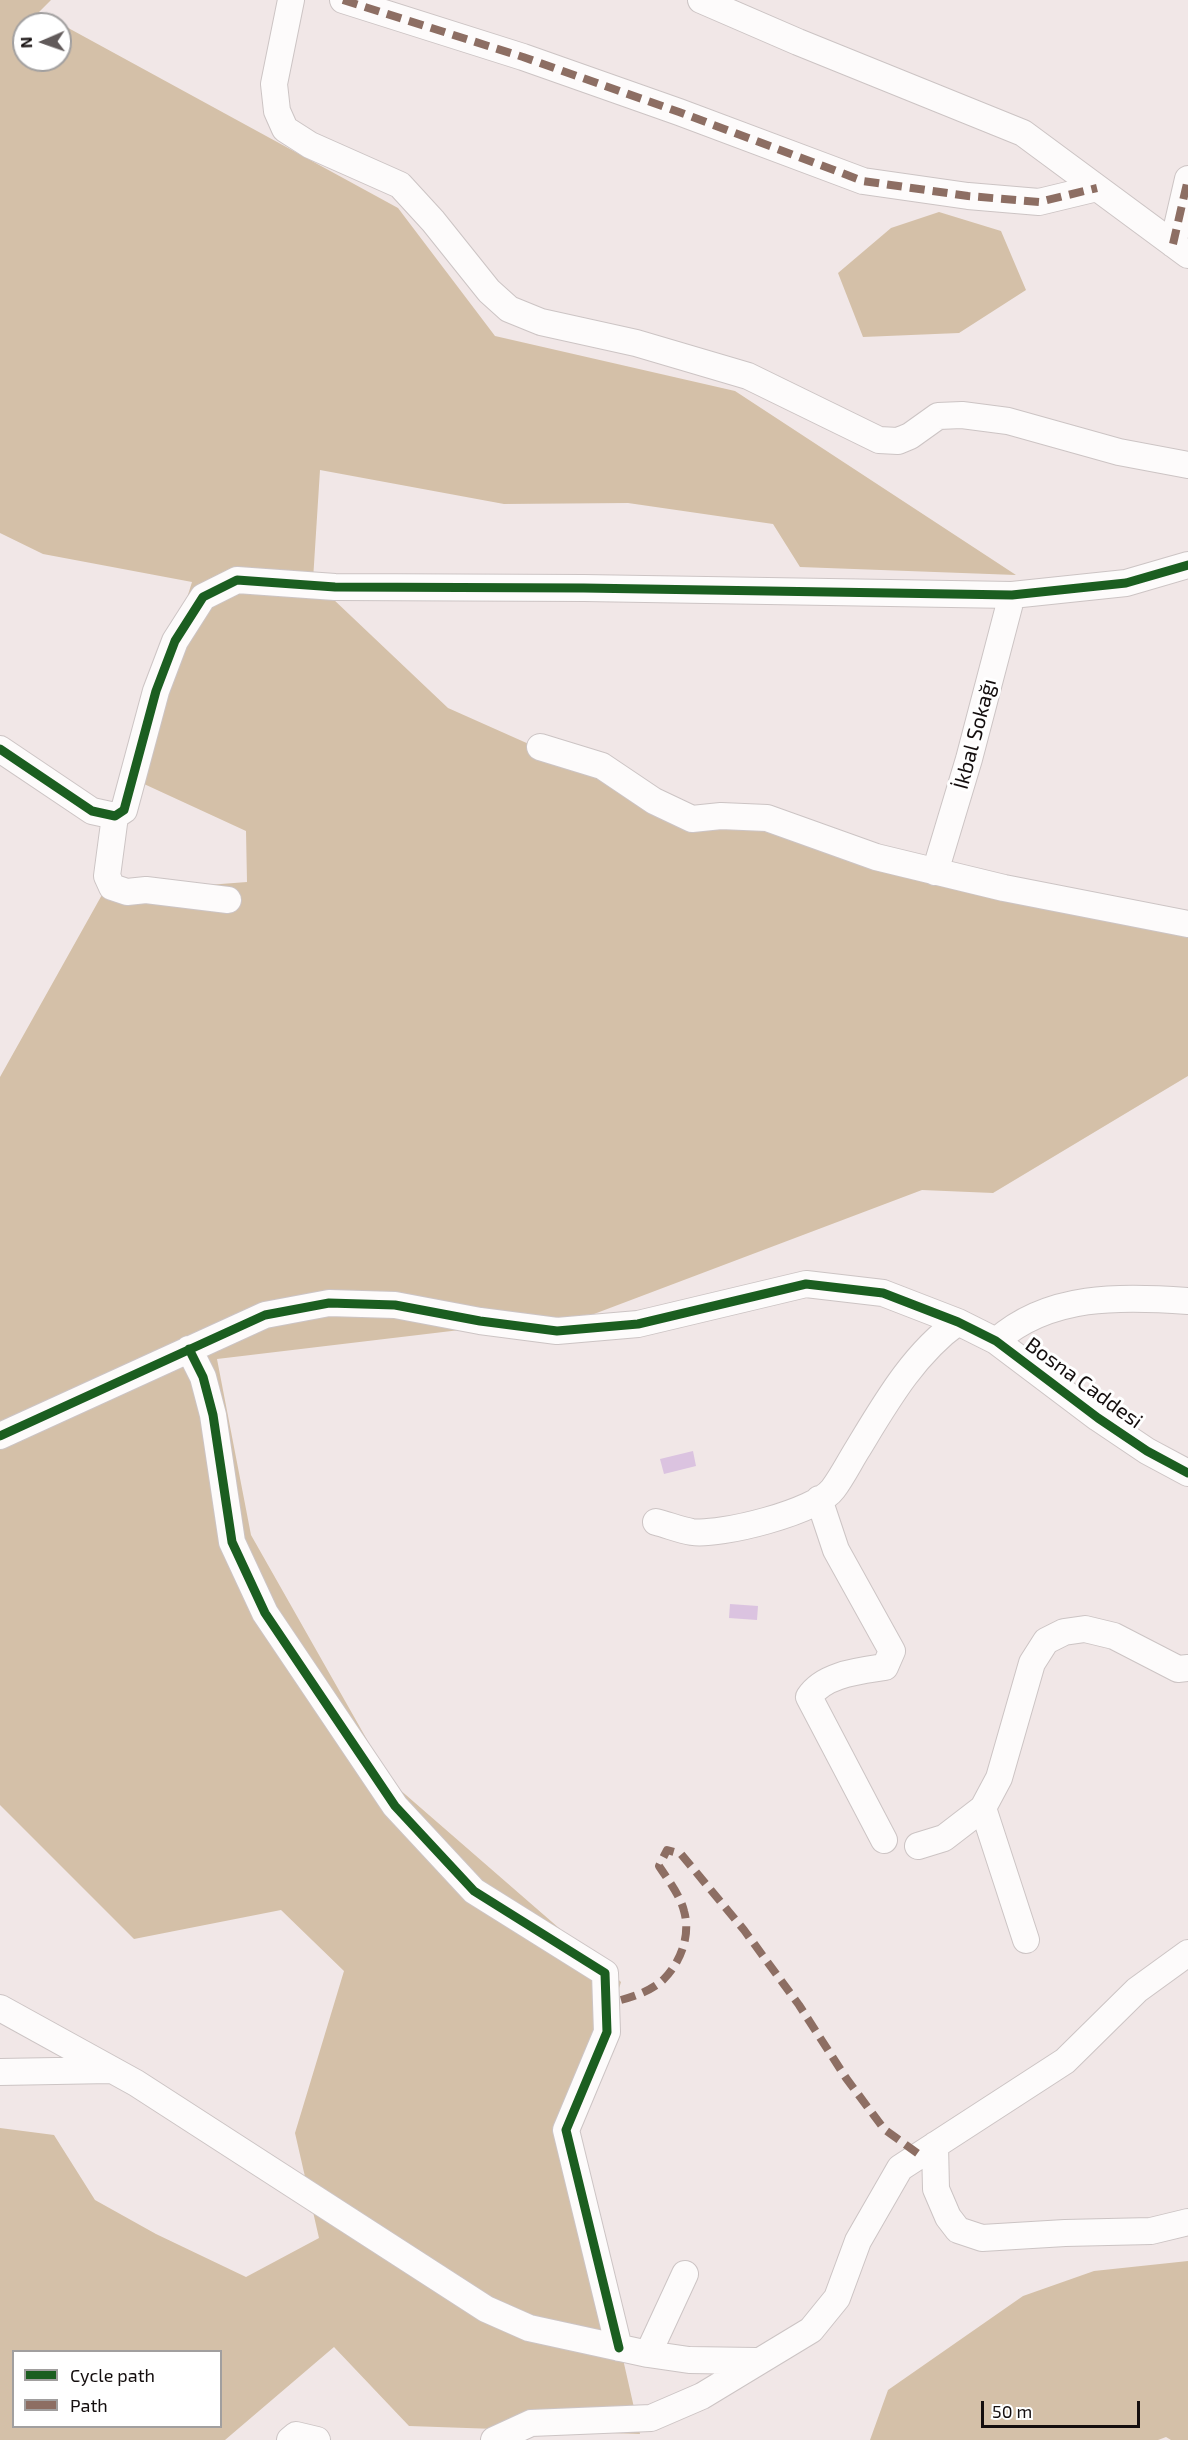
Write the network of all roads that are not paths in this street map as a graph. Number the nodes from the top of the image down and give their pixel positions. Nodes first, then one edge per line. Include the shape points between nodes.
1 (291, 0) edge
2 (343, 0) edge
3 (701, 0) edge
4 (1188, 178) edge
5 (1097, 188) junction
6 (1180, 249) edge
7 (1188, 465) edge
8 (1188, 565) edge
9 (1012, 595) junction
10 (540, 747) dead end
11 (0, 749) edge
12 (115, 816) junction
13 (935, 872) junction
14 (228, 900) dead end
15 (1188, 924) edge
16 (1188, 1301) edge
17 (958, 1322) junction
18 (996, 1341) junction
19 (189, 1350) junction
20 (0, 1436) edge
21 (1188, 1473) edge
22 (819, 1499) junction
23 (657, 1522) dead end
24 (1188, 1668) edge
25 (983, 1808) junction
26 (884, 1840) dead end
27 (918, 1846) dead end
28 (1026, 1940) dead end
29 (1188, 1953) edge
30 (0, 2008) edge
31 (113, 2070) junction
32 (0, 2072) edge
33 (935, 2145) junction
34 (1188, 2222) edge
35 (685, 2274) dead end
36 (619, 2348) junction
37 (648, 2354) junction
38 (756, 2361) junction
39 (290, 2440) edge
40 (317, 2440) edge
41 (494, 2440) edge

1 - 7 street via 274,84 277,111 285,129 310,145 400,185 489,291 509,309 541,322 748,376 879,440 898,441 938,416 962,415 1008,422 1119,452
2 - 5 street via 522,57 863,181 1039,202
3 - 5 street via 1023,134
4 - 6 street
5 - 6 street
8 - 9 street via 1126,583
9 - 12 street via 335,587 237,580 203,597 176,641 156,691 124,810
9 - 13 street, İkbal Sokağı
10 - 13 street via 602,766 654,801 692,819 767,818 876,857
11 - 12 street via 92,811
12 - 14 street via 107,876 111,887 127,892 146,890
13 - 15 street
16 - 18 street via 1135,1297 1072,1303 1038,1314
17 - 18 street, Bosna Caddesi
17 - 19 street, Bosna Caddesi via 883,1293 806,1284 638,1324 557,1331 396,1305 328,1303 265,1316
17 - 22 street via 905,1374 832,1491
18 - 21 street, Bosna Caddesi via 1098,1418
19 - 20 street, Bosna Caddesi
19 - 36 street via 203,1377 213,1415 232,1542 265,1613 395,1806 474,1891 605,1973 607,2032 566,2130
22 - 23 street via 755,1524 712,1532 692,1532
22 - 26 street via 836,1550 892,1651 885,1667 847,1673 815,1688 809,1696
24 - 25 street via 1178,1670 1114,1636 1085,1629 1064,1632 1046,1641 1032,1663 999,1778
25 - 27 street via 944,1838
25 - 28 street
29 - 33 street via 1137,1990 1065,2061
30 - 31 street
31 - 32 street
31 - 36 street via 486,2309 529,2328
33 - 34 street via 936,2189 948,2217 958,2230 982,2238 1151,2231
33 - 38 street via 900,2168 858,2241 837,2298 811,2330
35 - 37 street
36 - 37 street
37 - 38 street via 689,2360
38 - 41 street via 702,2396 651,2418 531,2423
39 - 40 street via 296,2435

